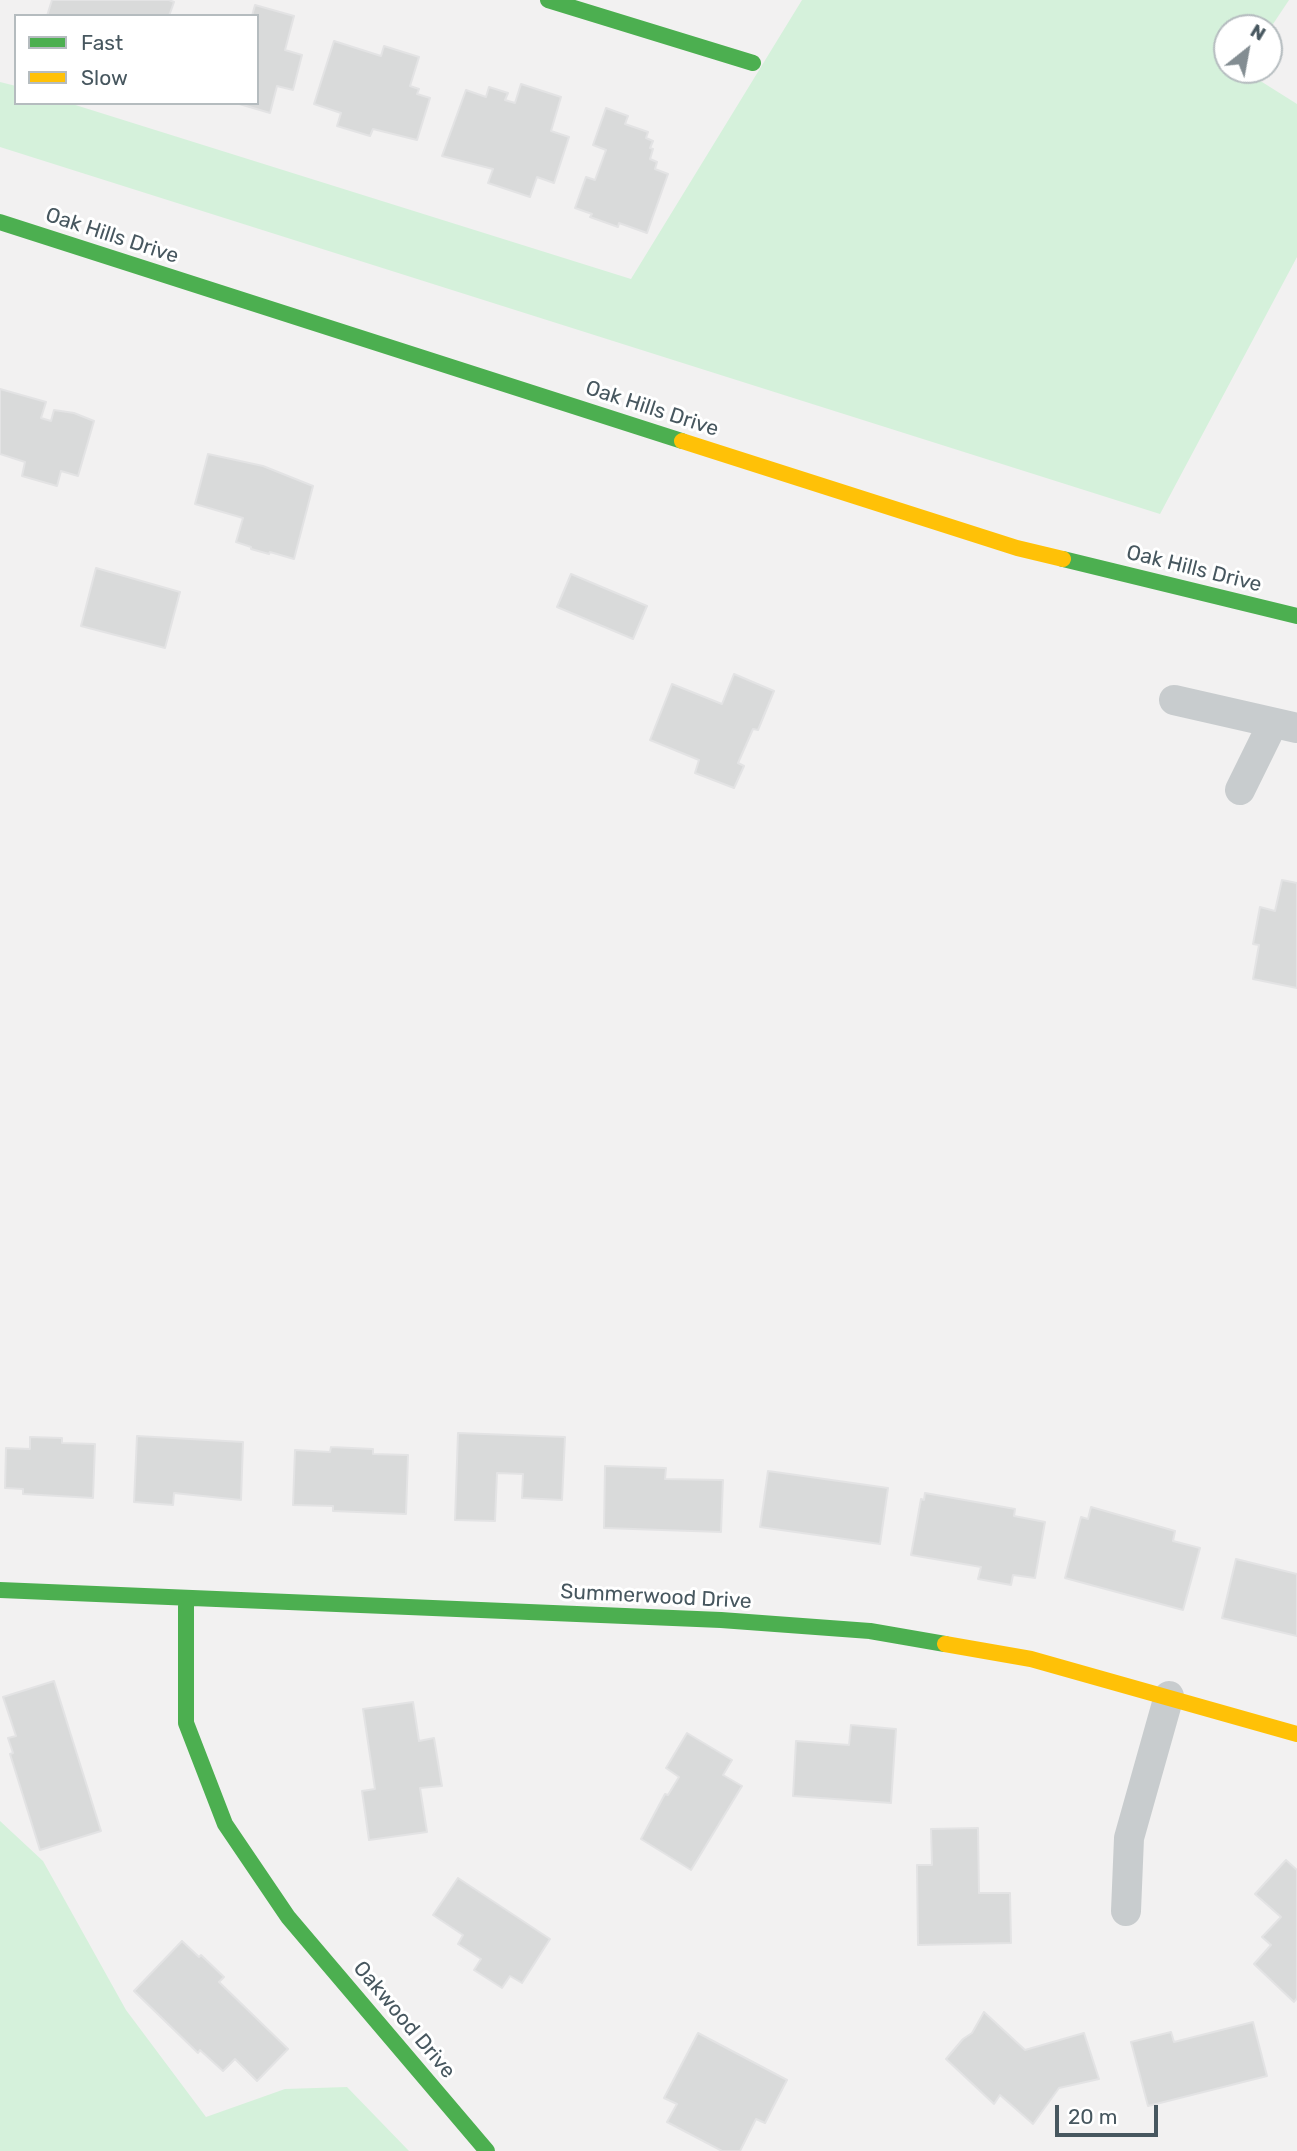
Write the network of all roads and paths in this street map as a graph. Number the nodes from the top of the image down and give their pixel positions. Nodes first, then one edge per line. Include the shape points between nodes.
1 (548, 0) edge
2 (753, 63) dead end
3 (0, 222) edge
4 (1297, 616) edge
5 (1174, 700) dead end
6 (1285, 725) edge
7 (1240, 790) dead end
8 (0, 1590) edge
9 (186, 1598) junction
10 (1169, 1696) junction
11 (1297, 1734) edge
12 (1126, 1911) dead end
13 (487, 2151) edge

1 - 2 street
3 - 4 street, Oak Hills Drive via 1017,548
5 - 6 street
6 - 7 street
8 - 9 street, Summerwood Drive
9 - 10 street, Summerwood Drive via 708,1619 870,1631 1031,1659
9 - 13 street, Oakwood Drive via 186,1723 225,1824 288,1917
10 - 11 street, Summerwood Drive
10 - 12 street via 1129,1838

